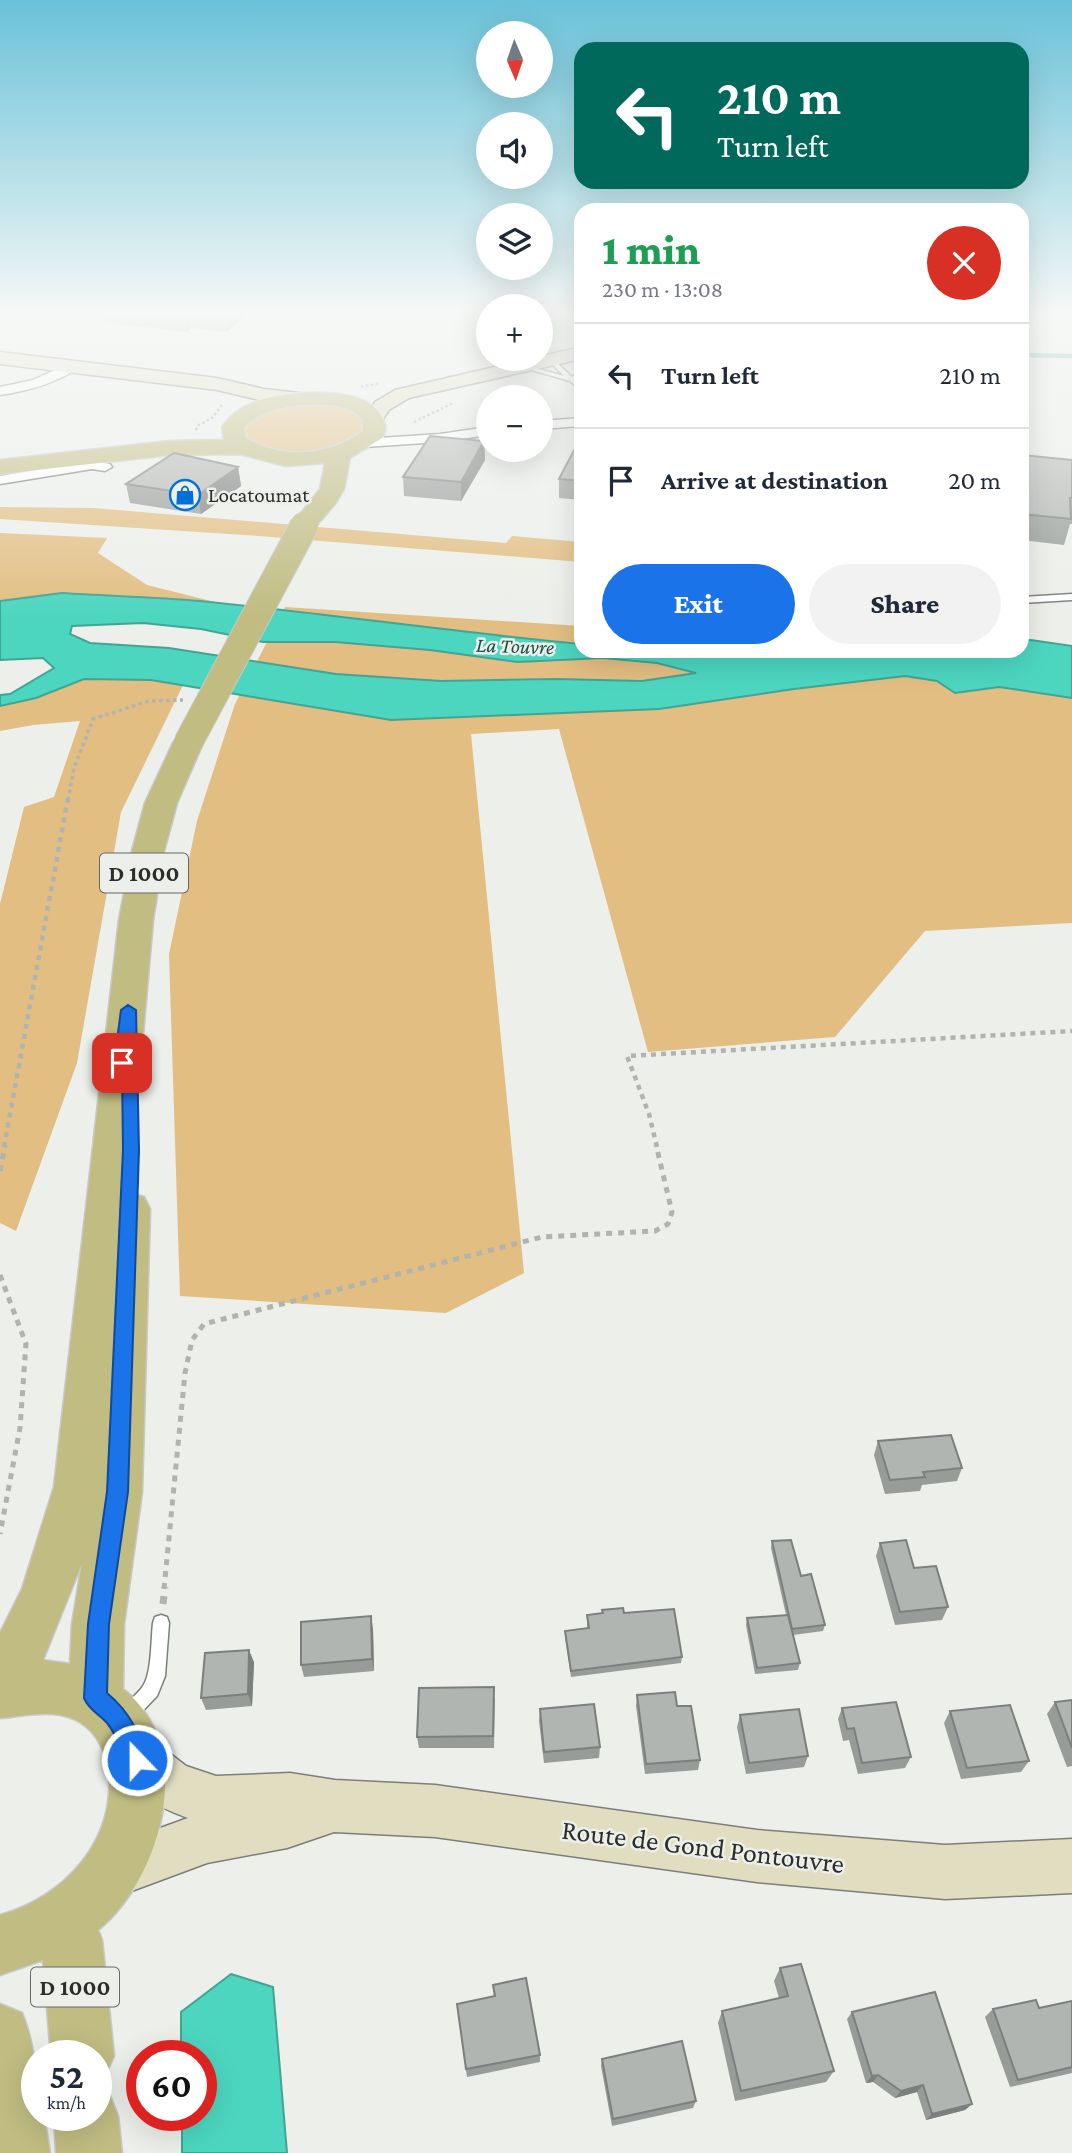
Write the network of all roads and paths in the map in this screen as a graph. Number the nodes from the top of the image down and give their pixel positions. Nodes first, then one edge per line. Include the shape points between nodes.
1 (246, 414) edge
2 (369, 414) edge
3 (378, 414) edge
4 (241, 417) junction
5 (375, 420) junction
6 (574, 423) edge
7 (553, 424) edge
8 (476, 433) edge
9 (465, 434) junction
10 (243, 447) junction
11 (353, 447) junction
12 (282, 458) junction
13 (0, 466) edge
14 (105, 467) dead end
15 (0, 480) edge
16 (306, 522) junction
17 (1072, 597) edge
18 (1029, 600) edge
19 (185, 701) dead end
20 (128, 1010) junction
21 (1072, 1031) edge
22 (0, 1171) edge
23 (0, 1275) edge
24 (0, 1534) edge
25 (161, 1623) joint
26 (0, 1682) edge
27 (0, 1691) edge
28 (117, 1727) junction
29 (335, 1806) junction
30 (1072, 1866) edge
31 (110, 1872) junction
32 (64, 1919) junction
33 (0, 1945) edge
34 (0, 2035) edge
35 (81, 2040) edge
36 (87, 2131) edge
37 (17, 2153) edge
38 (89, 2153) edge

1 - 4 main road
2 - 5 main road
3 - 5 street
4 - 10 main road via 232,434
4 - 13 main road via 198,433
5 - 9 street via 403,431
5 - 11 main road via 374,433
6 - 7 street
8 - 9 street
9 - 11 street
10 - 12 main road
10 - 13 main road via 170,449
11 - 12 main road via 313,457
11 - 16 main road, D 1000 via 334,464 334,485
12 - 16 main road, D 1000 via 303,473 312,492
14 - 15 street via 92,465
16 - 20 main road, D 1000, bridge via 188,743 161,803 136,920
17 - 18 lane
19 - 22 path via 155,699 93,719 85,736 74,768
20 - 26 main road, D 1000 via 78,1487 60,1559 39,1614
20 - 28 main road, D 1000 via 131,1150 118,1492 98,1624
21 - 25 path via 627,1056 649,1114 672,1212 668,1224 655,1231 542,1237 204,1324 192,1340 185,1373
23 - 24 path via 26,1344 20,1428
25 - 28 lane via 151,1690
27 - 28 main road via 29,1684 65,1686
28 - 29 street, Route de Gond Pontouvre via 171,1786 216,1801 290,1799
28 - 31 main road via 138,1797 129,1835
29 - 30 street, Route de Gond Pontouvre via 435,1811 757,1856 918,1870
29 - 31 street, Route de Gond Pontouvre via 287,1822 207,1838
31 - 32 main road
32 - 33 main road via 28,1938
32 - 35 main road, D 1000 via 72,1940
34 - 37 main road
36 - 38 main road

